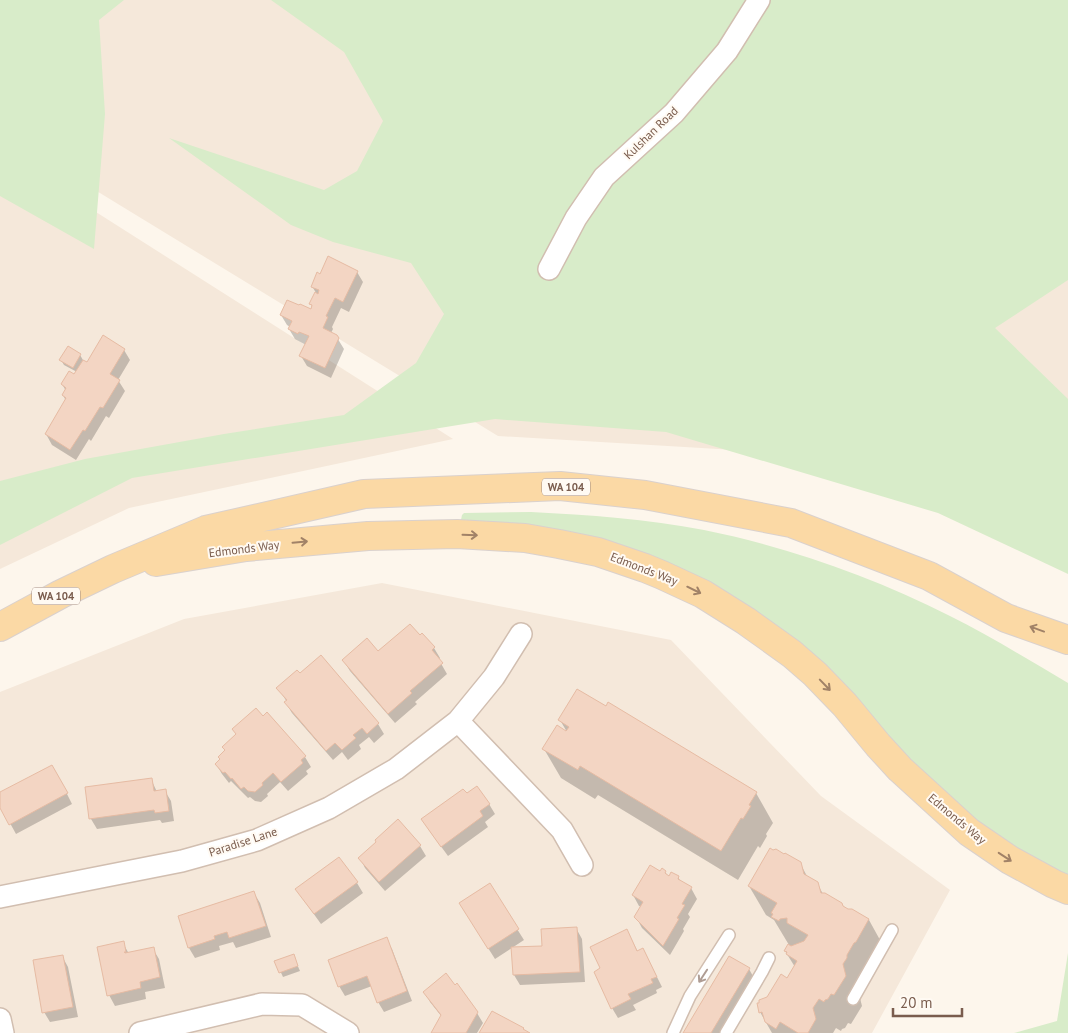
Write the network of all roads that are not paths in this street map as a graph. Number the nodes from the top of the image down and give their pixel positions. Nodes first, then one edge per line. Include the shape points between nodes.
1 (759, 0) edge
2 (549, 269) dead end
3 (113, 569) junction
4 (0, 627) edge
5 (521, 634) dead end
6 (1068, 640) edge
7 (458, 721) junction
8 (582, 865) dead end
9 (1068, 890) edge
10 (0, 897) edge
11 (892, 930) dead end
12 (730, 935) dead end
13 (769, 958) dead end
14 (853, 999) dead end
15 (0, 1019) edge
16 (3, 1033) edge
17 (140, 1033) edge
18 (348, 1033) edge
19 (673, 1033) edge
20 (726, 1033) edge

1 - 2 street, Kulshan Road via 727,51 674,113 604,177 576,218
3 - 4 main road, Edmonds Way / WA 104
6 -> 3 main road, Edmonds Way / WA 104 via 1006,618 929,576 791,522 646,495 560,486 364,494 206,530
3 -> 9 main road, Edmonds Way / WA 104 via 246,547 421,534 525,538 616,558 703,594 792,654 815,674 900,769 969,832 1010,860
5 - 7 street, Paradise Lane via 494,677
7 - 8 street via 562,830
7 - 10 street, Paradise Lane via 388,774 328,808 257,840 182,861
11 - 14 lane
12 -> 19 lane via 690,996
13 - 20 lane
15 - 16 street
17 - 18 street via 262,1004 302,1005

